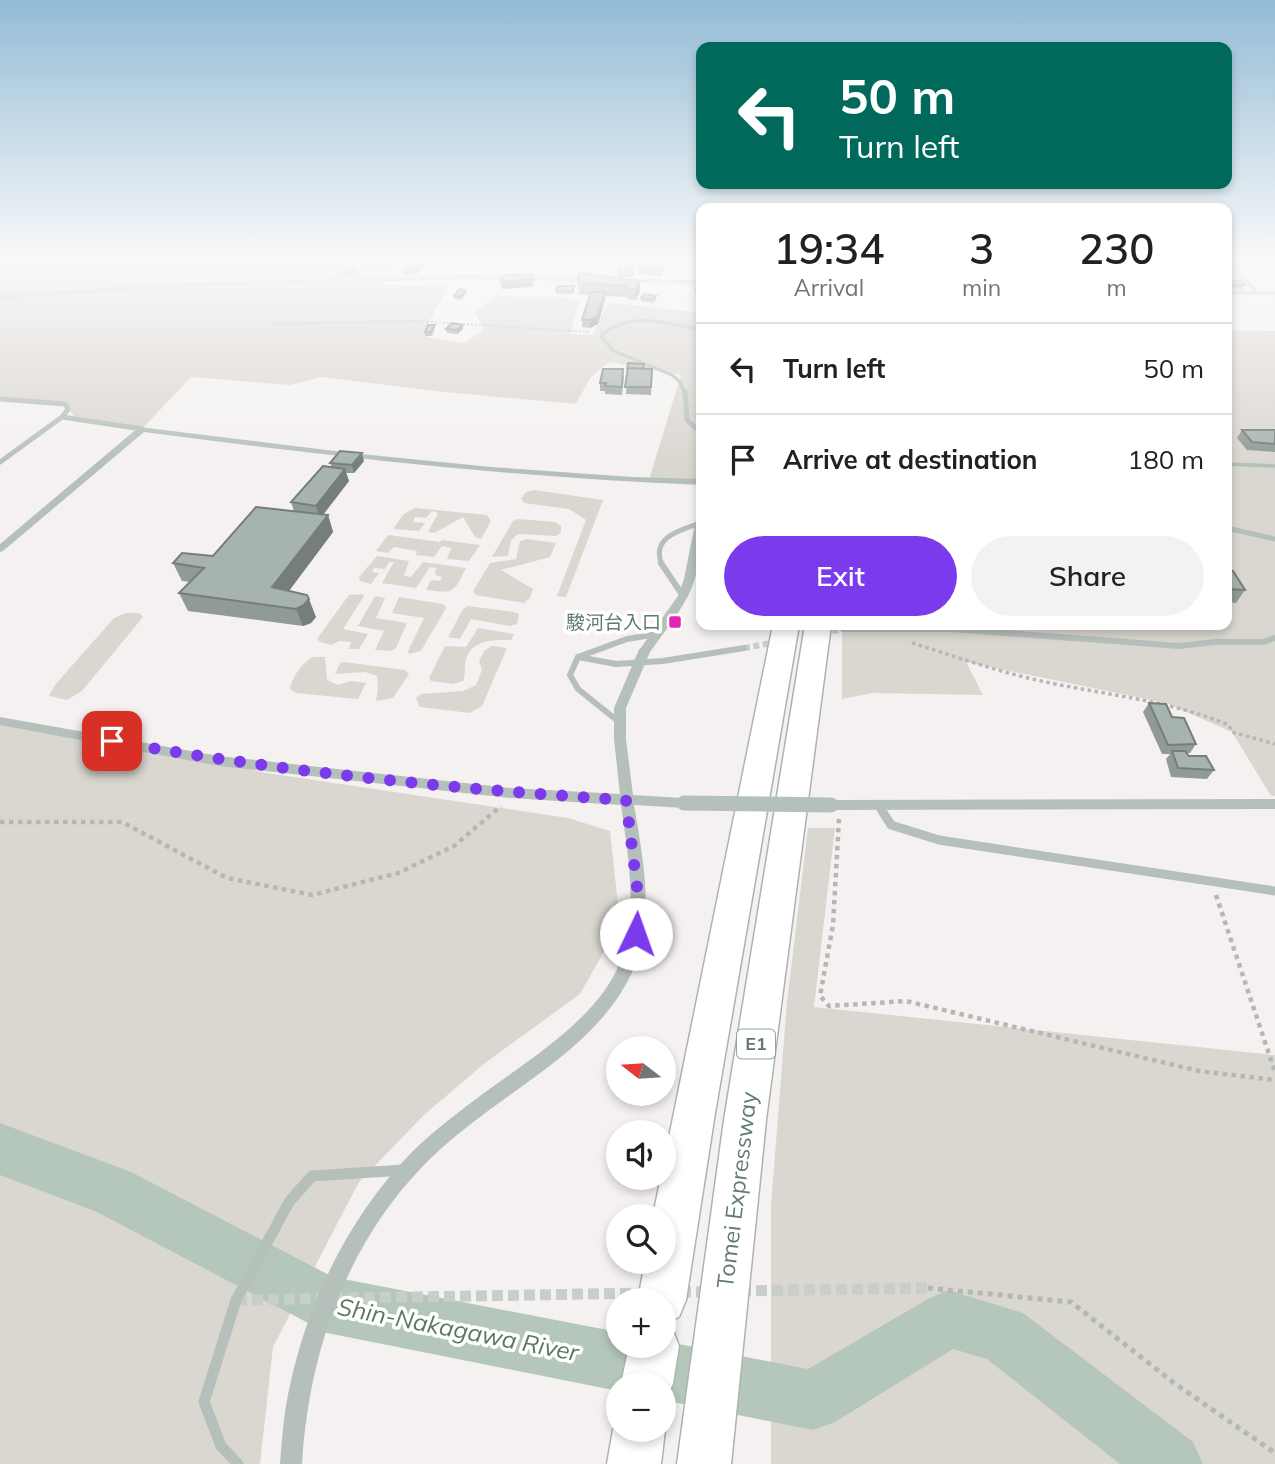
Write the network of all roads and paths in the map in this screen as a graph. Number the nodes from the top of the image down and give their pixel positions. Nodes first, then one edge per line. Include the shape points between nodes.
1 (545, 329) edge
2 (605, 329) edge
3 (603, 333) junction
4 (0, 399) edge
5 (62, 417) junction
6 (696, 428) edge
7 (142, 429) junction
8 (0, 461) edge
9 (1232, 464) edge
10 (1275, 466) edge
11 (696, 482) edge
12 (696, 522) edge
13 (1232, 529) edge
14 (1275, 539) edge
15 (696, 545) edge
16 (0, 549) edge
17 (682, 596) junction
18 (785, 630) edge
19 (829, 630) edge
20 (869, 630) edge
21 (965, 630) edge
22 (657, 634) junction
23 (1275, 638) edge
24 (744, 648) tunnel mouth
25 (578, 657) junction
26 (620, 715) junction
27 (0, 721) edge
28 (1275, 744) edge
29 (511, 793) junction
30 (626, 800) junction
31 (1275, 804) edge
32 (835, 806) junction
33 (879, 806) junction
34 (0, 822) edge
35 (1211, 883) junction
36 (1275, 891) edge
37 (1275, 1072) edge
38 (1275, 1080) edge
39 (408, 1169) junction
40 (664, 1288) edge
41 (928, 1288) tunnel mouth
42 (637, 1442) edge
43 (1275, 1453) edge
44 (238, 1464) edge
45 (291, 1464) edge
46 (634, 1464) edge
47 (704, 1464) edge

1 - 3 path
2 - 3 street
3 - 6 street via 603,343 615,351 680,381 686,394 687,420
4 - 5 street via 65,404 68,409
5 - 7 street
5 - 8 street
7 - 11 street via 444,467
7 - 16 street
9 - 10 lane
12 - 17 street via 665,536 658,547 657,557
13 - 14 street
15 - 17 street
17 - 22 street
18 - 40 highway, E1
19 - 47 highway, Tomei Expressway / E1 via 745,1120
20 - 28 path via 1021,676 1195,711 1229,725 1232,732
21 - 23 street via 1179,646
22 - 25 street
22 - 26 street, bridge via 644,653
24 - 25 street via 616,664
25 - 26 street via 570,675 578,689
26 - 30 street
27 - 29 street via 219,761
29 - 30 street
29 - 34 path via 498,810 454,846 398,873 312,895 227,878 122,822
30 - 32 street, bridge
30 - 39 street via 639,903 627,965 611,995 590,1020 442,1136
31 - 33 street
32 - 33 street
32 - 38 path via 833,925 820,996 829,1006 906,1000 1199,1071
33 - 35 street via 891,825 939,840
35 - 36 street
35 - 37 path
39 - 44 street via 312,1176 289,1202 236,1300 204,1402 221,1446
39 - 45 street via 345,1261 321,1316 303,1373
41 - 43 path via 1071,1302 1174,1383
42 - 46 highway

